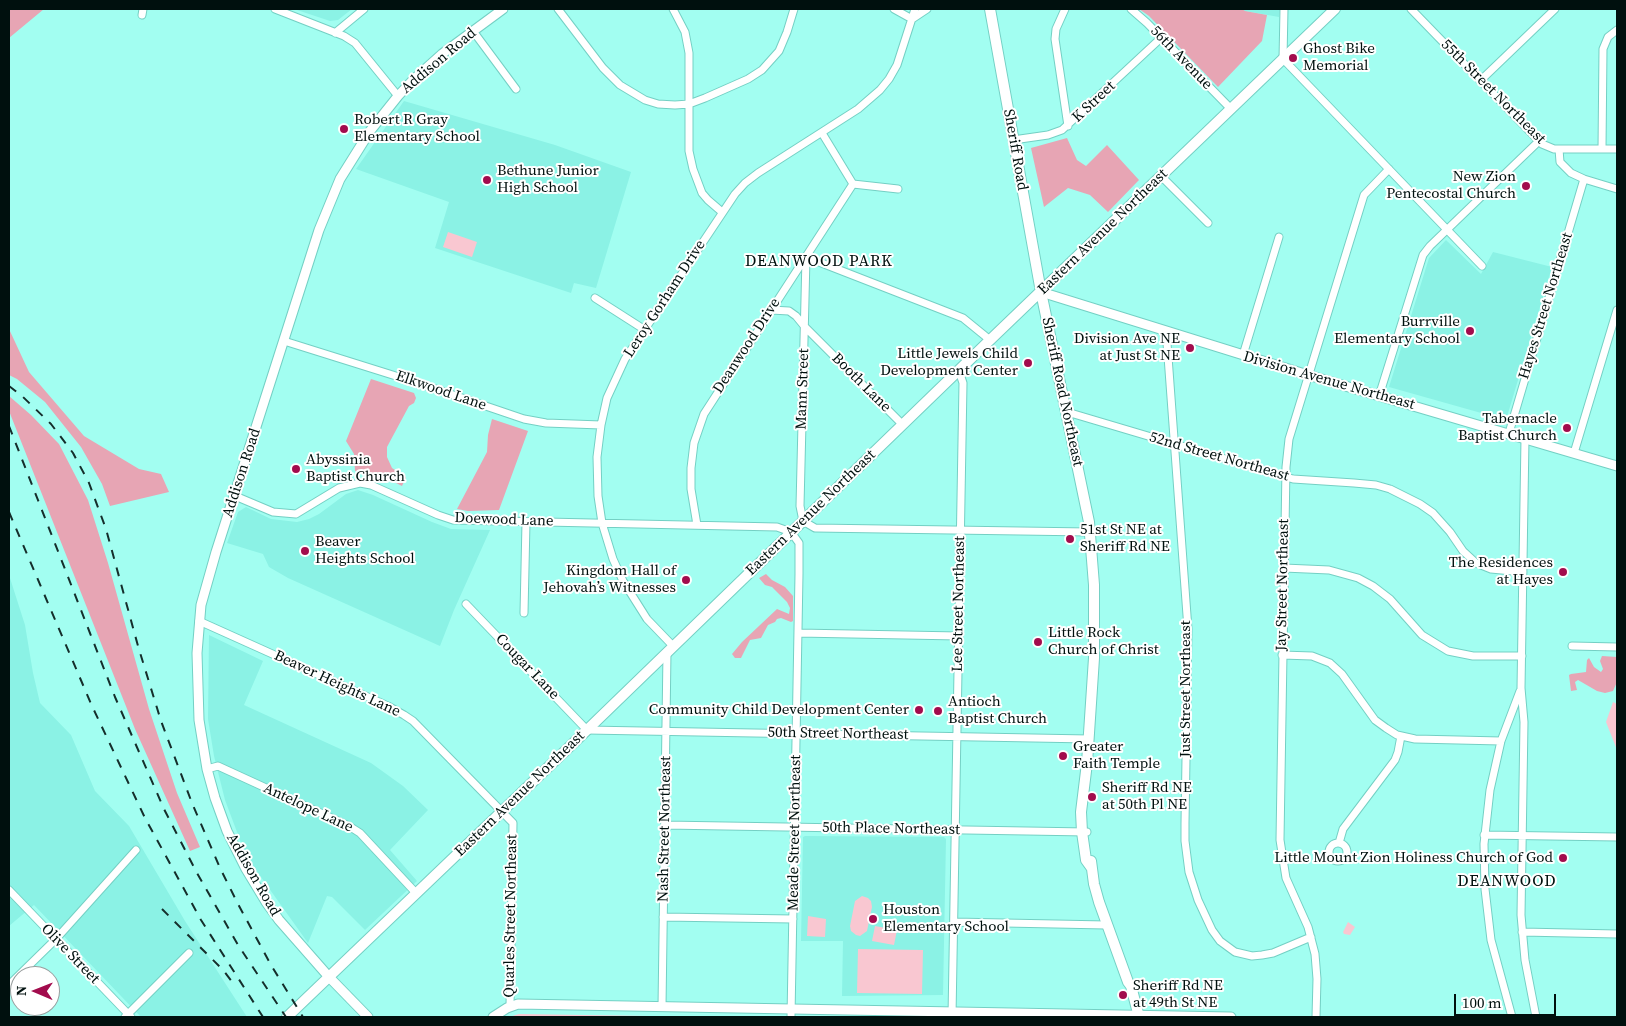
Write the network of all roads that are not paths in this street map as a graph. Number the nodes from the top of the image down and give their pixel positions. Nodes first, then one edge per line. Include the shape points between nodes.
1 (275, 9) edge
2 (364, 9) edge
3 (503, 9) edge
4 (558, 9) edge
5 (673, 9) edge
6 (794, 9) edge
7 (894, 9) edge
8 (915, 9) edge
9 (927, 9) edge
10 (990, 9) edge
11 (1065, 9) edge
12 (1131, 9) edge
13 (1284, 9) edge
14 (1335, 9) edge
15 (1410, 9) edge
16 (1555, 9) edge
17 (912, 18) junction
18 (1617, 30) edge
19 (473, 31) junction
20 (335, 32) junction
21 (1161, 38) junction
22 (1283, 59) junction
23 (1480, 81) junction
24 (516, 89) dead end
25 (398, 96) junction
26 (690, 104) junction
27 (1231, 109) junction
28 (1068, 126) junction
29 (822, 133) junction
30 (1013, 140) junction
31 (1538, 141) junction
32 (1559, 149) junction
33 (1602, 149) junction
34 (1617, 149) edge
35 (1389, 169) junction
36 (1161, 176) junction
37 (1584, 179) junction
38 (853, 184) junction
39 (898, 189) dead end
40 (1617, 189) edge
41 (722, 212) junction
42 (1208, 223) dead end
43 (1447, 230) junction
44 (1279, 237) dead end
45 (806, 257) junction
46 (1482, 266) dead end
47 (1041, 292) junction
48 (595, 298) dead end
49 (771, 310) junction
50 (1617, 310) edge
51 (805, 327) junction
52 (645, 330) junction
53 (1169, 332) junction
54 (990, 340) junction
55 (284, 341) junction
56 (1243, 355) junction
57 (958, 371) junction
58 (1308, 375) junction
59 (1380, 396) junction
60 (1066, 412) junction
61 (601, 425) junction
62 (903, 425) junction
63 (1508, 433) junction
64 (1525, 438) junction
65 (1174, 444) junction
66 (1574, 453) junction
67 (1617, 466) edge
68 (1285, 477) junction
69 (235, 496) junction
70 (804, 520) junction
71 (526, 522) junction
72 (602, 523) junction
73 (697, 525) junction
74 (961, 530) junction
75 (791, 532) junction
76 (1089, 532) junction
77 (1284, 568) junction
78 (1523, 572) junction
79 (466, 604) dead end
80 (524, 613) dead end
81 (199, 621) junction
82 (798, 633) junction
83 (959, 636) junction
84 (1572, 646) dead end
85 (1617, 647) edge
86 (670, 649) junction
87 (1282, 655) junction
88 (1522, 656) junction
89 (1521, 688) junction
90 (588, 730) junction
91 (666, 731) junction
92 (796, 734) junction
93 (957, 736) junction
94 (1401, 736) junction
95 (1089, 739) junction
96 (1501, 741) junction
97 (207, 768) junction
98 (502, 811) junction
99 (665, 825) junction
100 (795, 827) junction
101 (956, 830) junction
102 (1085, 832) junction
103 (1484, 835) junction
104 (1522, 836) junction
105 (1617, 837) edge
106 (1339, 843) dead end
107 (136, 850) dead end
108 (9, 890) edge
109 (416, 894) junction
110 (663, 917) junction
111 (793, 919) junction
112 (954, 922) junction
113 (1106, 925) junction
114 (1522, 932) junction
115 (1617, 934) edge
116 (1311, 936) junction
117 (56, 939) junction
118 (189, 953) dead end
119 (329, 977) junction
120 (9, 985) edge
121 (510, 1006) junction
122 (662, 1006) junction
123 (791, 1013) edge
124 (952, 1015) edge
125 (128, 1016) edge
126 (1136, 1016) edge
127 (287, 1017) edge
128 (368, 1017) edge
129 (493, 1017) edge
130 (1231, 1017) edge
131 (1316, 1017) edge
132 (1512, 1017) edge
133 (1536, 1017) edge

1 - 20 street
2 - 20 street
3 - 19 street, Addison Road
4 - 26 street via 603,68 628,91 651,102
5 - 26 street via 685,32 688,48
6 - 26 street via 779,50 762,70
7 - 17 street
8 - 17 street, Leroy Gorham Drive
9 - 17 street
10 - 30 main road, Sheriff Road
11 - 28 street via 1055,40
12 - 21 street, 56th Avenue
13 - 22 street
14 - 22 main road, Eastern Avenue Northeast
15 - 23 street, 55th Street Northeast
16 - 23 street
17 - 29 street, Leroy Gorham Drive via 896,65 885,84 864,104
18 - 33 street via 1603,49
19 - 24 street
19 - 25 street, Addison Road via 428,66
20 - 25 street via 360,47
21 - 27 street, 56th Avenue
21 - 28 street, K Street
22 - 27 main road, Eastern Avenue Northeast
22 - 35 street
23 - 31 street, 55th Street Northeast
25 - 55 street, Addison Road via 370,131 340,179 320,227
26 - 41 street via 693,170 702,193
27 - 36 main road, Eastern Avenue Northeast
28 - 30 street, K Street via 1054,134
29 - 38 street
29 - 41 street, Leroy Gorham Drive via 745,183
30 - 47 main road, Sheriff Road
31 - 32 street, 55th Street Northeast via 1548,148
31 - 43 street
32 - 33 street, 55th Street Northeast
32 - 37 street via 1561,165
33 - 34 street, 55th Street Northeast
35 - 43 street
35 - 58 street, Jay Street Northeast via 1364,194
36 - 42 street
36 - 47 main road, Eastern Avenue Northeast
37 - 40 street
37 - 63 street, Hayes Street Northeast
38 - 39 street
38 - 45 street, Deanwood Drive
41 - 52 street, Leroy Gorham Drive
43 - 46 street
43 - 59 street via 1420,261
44 - 56 street
45 - 49 street, Deanwood Drive
45 - 51 street, Mann Street
45 - 54 street via 963,318
47 - 53 street, Division Avenue Northeast
47 - 54 main road, Eastern Avenue Northeast
47 - 60 main road, Sheriff Road Northeast
48 - 52 street
49 - 51 street, Booth Lane via 789,311
49 - 73 street, Deanwood Drive via 714,396 698,431 691,468
50 - 66 street
51 - 62 street, Booth Lane
51 - 70 street, Mann Street via 800,506
52 - 61 street, Leroy Gorham Drive via 618,374 607,398
53 - 56 street, Division Avenue Northeast
53 - 65 street, Just Street Northeast
54 - 57 main road, Eastern Avenue Northeast
55 - 61 street, Elkwood Lane via 524,419
55 - 69 street, Addison Road
56 - 58 street, Division Avenue Northeast
57 - 62 main road, Eastern Avenue Northeast
57 - 74 street, Lee Street Northeast via 963,383
58 - 59 street, Division Avenue Northeast
58 - 68 street, Jay Street Northeast via 1289,439
59 - 63 street, Division Avenue Northeast
60 - 65 street, 52nd Street Northeast
60 - 76 main road, Sheriff Road Northeast via 1083,493 1084,522
61 - 72 street, Leroy Gorham Drive via 597,477
62 - 70 main road, Eastern Avenue Northeast
63 - 64 street, Division Avenue Northeast
64 - 66 street, Division Avenue Northeast
64 - 78 street
65 - 68 street, 52nd Street Northeast
65 - 116 street, Just Street Northeast via 1188,629 1185,832 1192,881 1212,930 1235,952 1252,956 1273,953
66 - 67 street, Division Avenue Northeast
68 - 77 street, Jay Street Northeast
68 - 78 street, 52nd Street Northeast via 1369,484 1390,489 1433,513 1476,563 1491,569
69 - 71 street, Doewood Lane via 273,512 296,514 339,488 360,483 453,520
69 - 81 street, Addison Road via 204,590
70 - 74 street via 815,528
70 - 75 main road, Eastern Avenue Northeast
71 - 72 street, Doewood Lane
71 - 80 street
72 - 73 street, Doewood Lane
72 - 86 street, Leroy Gorham Drive via 623,582
73 - 75 street, Doewood Lane via 777,527
74 - 76 street
74 - 83 street, Lee Street Northeast
75 - 82 street, Meade Street Northeast via 799,543
75 - 86 main road, Eastern Avenue Northeast
76 - 95 main road, Sheriff Road Northeast via 1095,622
77 - 87 street, Jay Street Northeast
77 - 88 street via 1329,570 1358,578 1384,594 1422,635 1448,651 1473,656
78 - 88 street
79 - 90 street, Cougar Lane
81 - 97 street, Addison Road via 198,700
81 - 98 street, Beaver Heights Lane via 404,715
82 - 83 street
82 - 92 street, Meade Street Northeast
83 - 93 street, Lee Street Northeast
84 - 85 street
86 - 90 main road, Eastern Avenue Northeast
86 - 91 street, Nash Street Northeast
87 - 94 street via 1312,656 1330,663 1375,720
87 - 116 street, Jay Street Northeast via 1280,845 1286,878
88 - 89 street
89 - 96 street
89 - 104 street via 1524,722
90 - 91 street, 50th Street Northeast
90 - 98 main road, Eastern Avenue Northeast
91 - 92 street, 50th Street Northeast
91 - 99 street, Nash Street Northeast
92 - 93 street, 50th Street Northeast
92 - 100 street, Meade Street Northeast
93 - 95 street, 50th Street Northeast
93 - 101 street, Lee Street Northeast
94 - 96 street
94 - 106 street via 1395,760 1343,829
95 - 102 main road, Sheriff Road Northeast via 1081,803
96 - 103 street
97 - 109 street, Antelope Lane via 218,766 349,826
97 - 119 street, Addison Road via 223,823 246,869 279,920
98 - 109 main road, Eastern Avenue Northeast
98 - 121 street, Quarles Street Northeast via 513,823
99 - 100 street, 50th Place Northeast
99 - 110 street, Nash Street Northeast
100 - 101 street, 50th Place Northeast
100 - 111 street, Meade Street Northeast
101 - 102 street, 50th Place Northeast
101 - 112 street, Lee Street Northeast
102 - 113 main road, Sheriff Road Northeast via 1086,860 1091,866
103 - 104 street
103 - 132 street via 1484,889 1491,940
104 - 105 street
104 - 114 street
107 - 117 street
108 - 117 street, Olive Street
109 - 119 main road, Eastern Avenue Northeast
110 - 111 street
110 - 122 street, Nash Street Northeast
111 - 123 street, Meade Street Northeast
112 - 113 street
112 - 124 street, Lee Street Northeast
113 - 126 main road, Sheriff Road Northeast via 1128,982
114 - 115 street
114 - 133 street
116 - 131 street, Jay Street Northeast via 1317,961
117 - 120 street
117 - 125 street, Olive Street
118 - 125 street
119 - 127 main road, Eastern Avenue Northeast
119 - 128 street, Addison Road
121 - 122 street
121 - 129 street, Quarles Street Northeast
122 - 123 street
123 - 124 street
124 - 126 street
126 - 130 street

